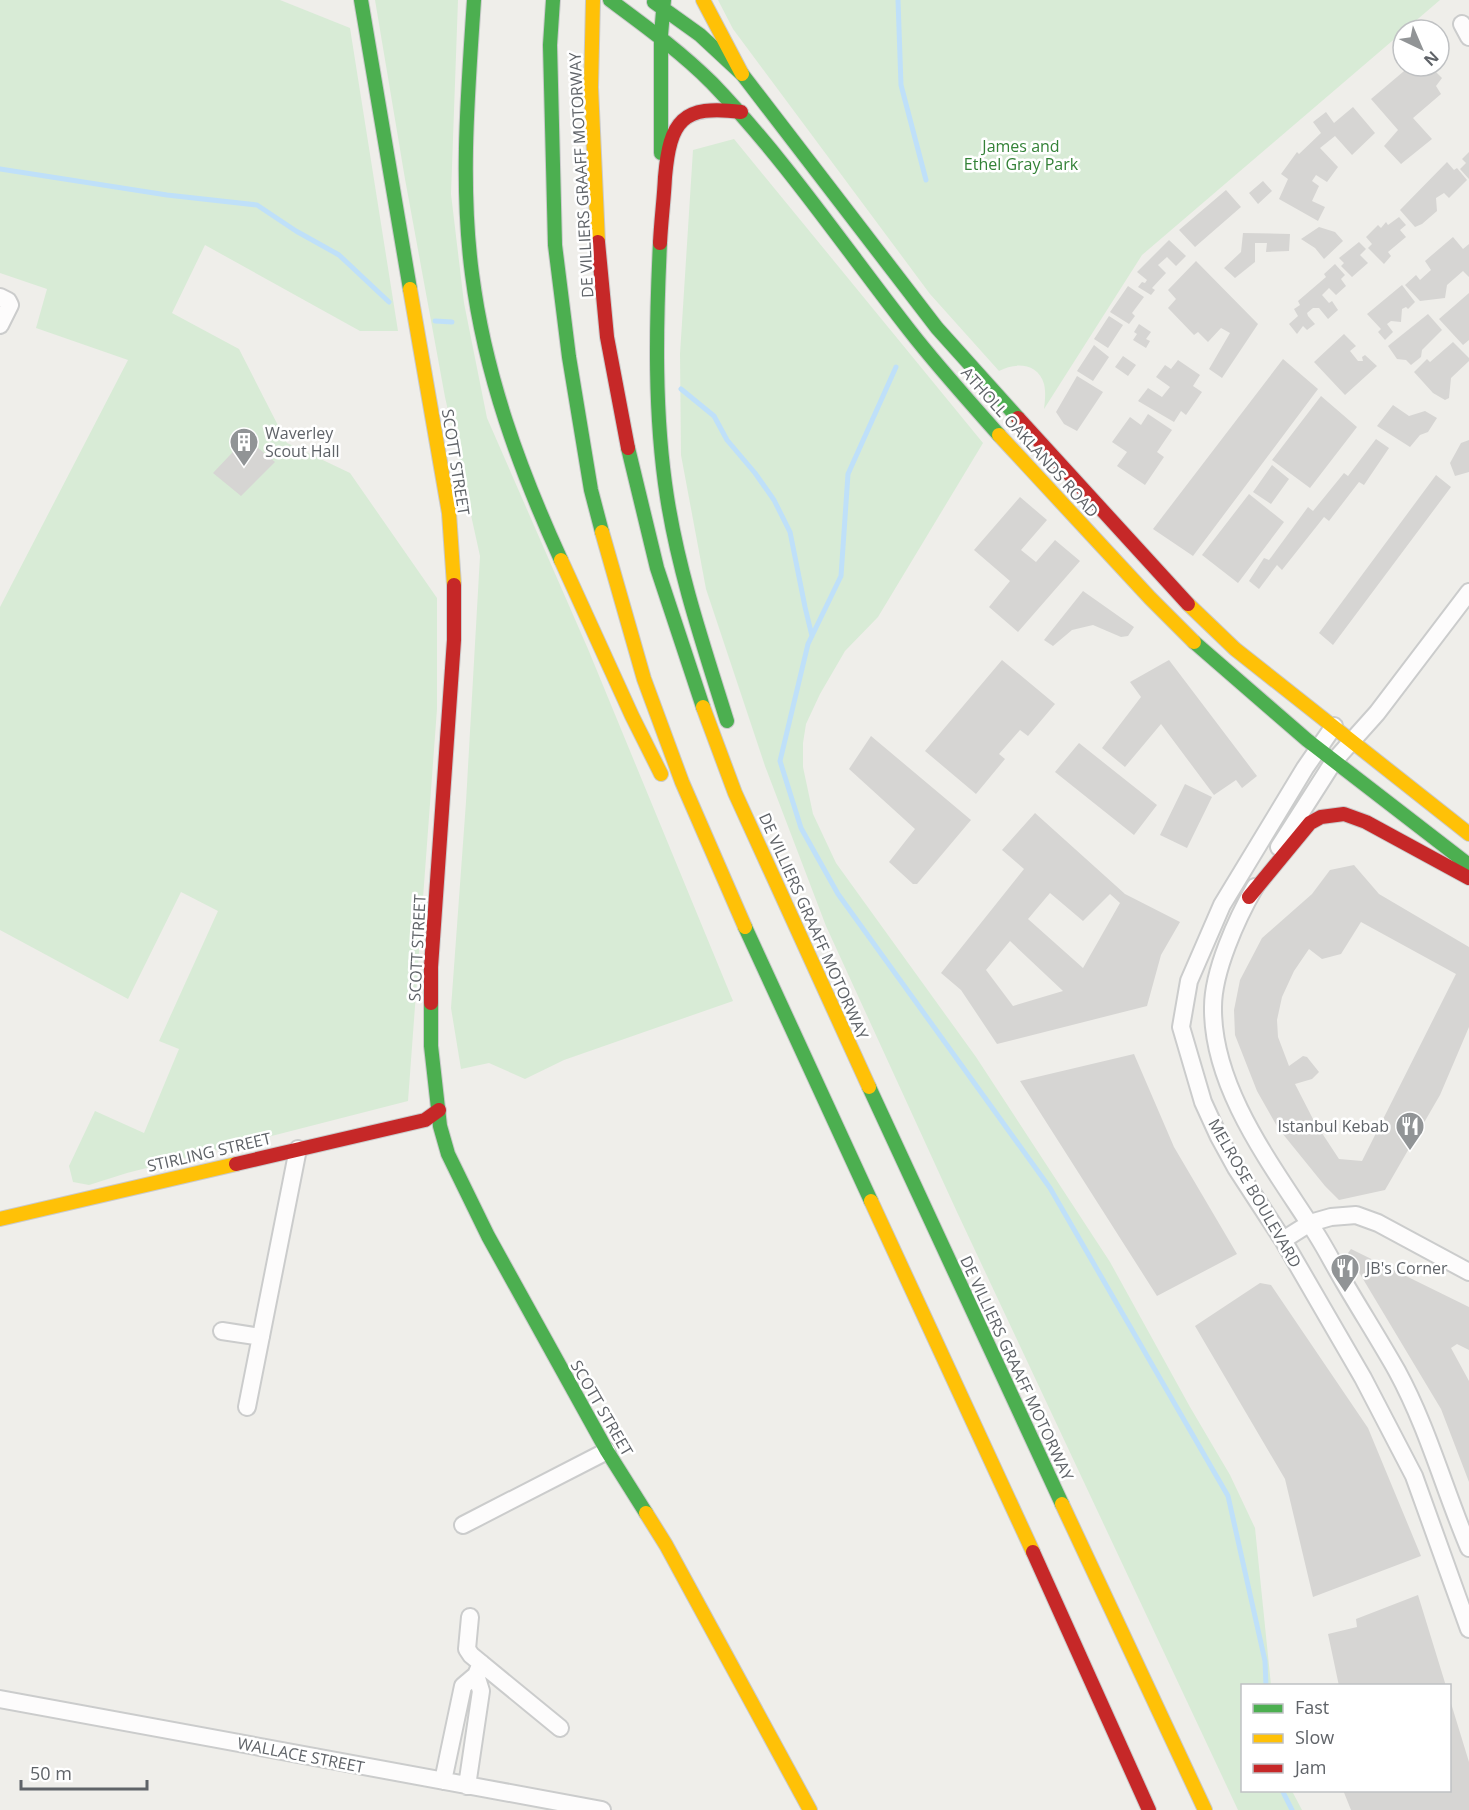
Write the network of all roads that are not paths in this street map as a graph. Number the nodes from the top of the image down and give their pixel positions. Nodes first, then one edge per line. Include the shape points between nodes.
1 (474, 0) edge
2 (553, 0) edge
3 (593, 0) edge
4 (610, 0) edge
5 (651, 0) edge
6 (703, 0) edge
7 (363, 2) edge
8 (664, 4) edge
9 (661, 35) junction
10 (742, 74) junction
11 (741, 112) junction
12 (661, 208) junction
13 (1, 297) edge
14 (0, 326) edge
15 (1469, 592) edge
16 (1334, 726) junction
17 (1351, 740) junction
18 (1318, 748) junction
19 (1334, 761) junction
20 (735, 793) junction
21 (1469, 834) edge
22 (1469, 865) edge
23 (722, 878) junction
24 (1469, 879) edge
25 (1249, 897) junction
26 (439, 1110) junction
27 (425, 1120) junction
28 (441, 1126) junction
29 (298, 1149) junction
30 (0, 1219) edge
31 (1310, 1223) junction
32 (1283, 1240) junction
33 (1469, 1272) edge
34 (222, 1331) dead end
35 (261, 1337) junction
36 (247, 1407) dead end
37 (607, 1451) junction
38 (463, 1526) dead end
39 (1469, 1549) edge
40 (1443, 1560) junction
41 (470, 1617) dead end
42 (1469, 1629) edge
43 (479, 1669) junction
44 (0, 1699) edge
45 (560, 1728) dead end
46 (443, 1781) junction
47 (467, 1786) junction
48 (602, 1810) edge
49 (810, 1810) edge
50 (1149, 1810) edge
51 (1205, 1810) edge

1 - 23 main road via 467,212 472,272 493,380 508,432 552,540 650,754
2 - 23 main road via 550,45 555,245 591,490 644,679
3 - 20 main road, DE VILLIERS GRAAFF MOTORWAY via 591,87 607,338 632,468 657,568
4 - 9 main road, ATHOLL OAKLANDS ROAD
5 - 8 main road, ATHOLL OAKLANDS ROAD
6 - 10 main road
7 - 26 main road, SCOTT STREET via 448,513 454,579 452,694 431,967 431,1046
8 - 9 main road
8 - 10 main road, ATHOLL OAKLANDS ROAD
9 - 11 main road, ATHOLL OAKLANDS ROAD
9 - 12 main road
10 - 16 main road, ATHOLL OAKLANDS ROAD via 937,328 1024,426 1211,628
11 - 12 main road via 706,110 691,114 677,126 668,150
11 - 18 main road, ATHOLL OAKLANDS ROAD via 908,330 1008,444 1212,659
12 - 20 main road via 658,371 669,509 732,740
13 - 14 street via 10,305
15 - 17 street, MELROSE BOULEVARD via 1377,713
16 - 17 main road, ATHOLL OAKLANDS ROAD
16 - 18 street, MELROSE BOULEVARD
17 - 19 street, MELROSE BOULEVARD
17 - 21 main road, ATHOLL OAKLANDS ROAD
18 - 19 main road, ATHOLL OAKLANDS ROAD
18 - 32 street, MELROSE BOULEVARD via 1222,905 1189,981 1181,1027 1203,1102 1236,1168
19 - 22 main road, ATHOLL OAKLANDS ROAD
19 - 25 street, MELROSE BOULEVARD
20 - 51 main road, DE VILLIERS GRAAFF MOTORWAY
23 - 50 main road
24 - 25 main road via 1366,822 1334,814 1310,823
25 - 31 street, MELROSE BOULEVARD via 1216,982 1213,1005 1219,1058 1233,1095 1283,1185
26 - 27 main road, STIRLING STREET
26 - 28 main road, SCOTT STREET
27 - 28 main road
27 - 29 main road, STIRLING STREET
28 - 37 main road, SCOTT STREET via 448,1154 488,1236
29 - 30 main road, STIRLING STREET
29 - 35 street
31 - 32 street
31 - 33 street via 1356,1215
31 - 39 street, MELROSE BOULEVARD via 1415,1407
32 - 40 street, MELROSE BOULEVARD via 1385,1417 1414,1476
34 - 35 street
35 - 36 street
37 - 38 street
37 - 49 main road, SCOTT STREET via 666,1545
39 - 40 street
40 - 42 street, MELROSE BOULEVARD
41 - 43 street via 467,1649
43 - 45 street
43 - 46 street via 463,1686
43 - 47 street via 481,1691
44 - 46 street, WALLACE STREET
46 - 47 street, WALLACE STREET
47 - 48 street, WALLACE STREET

